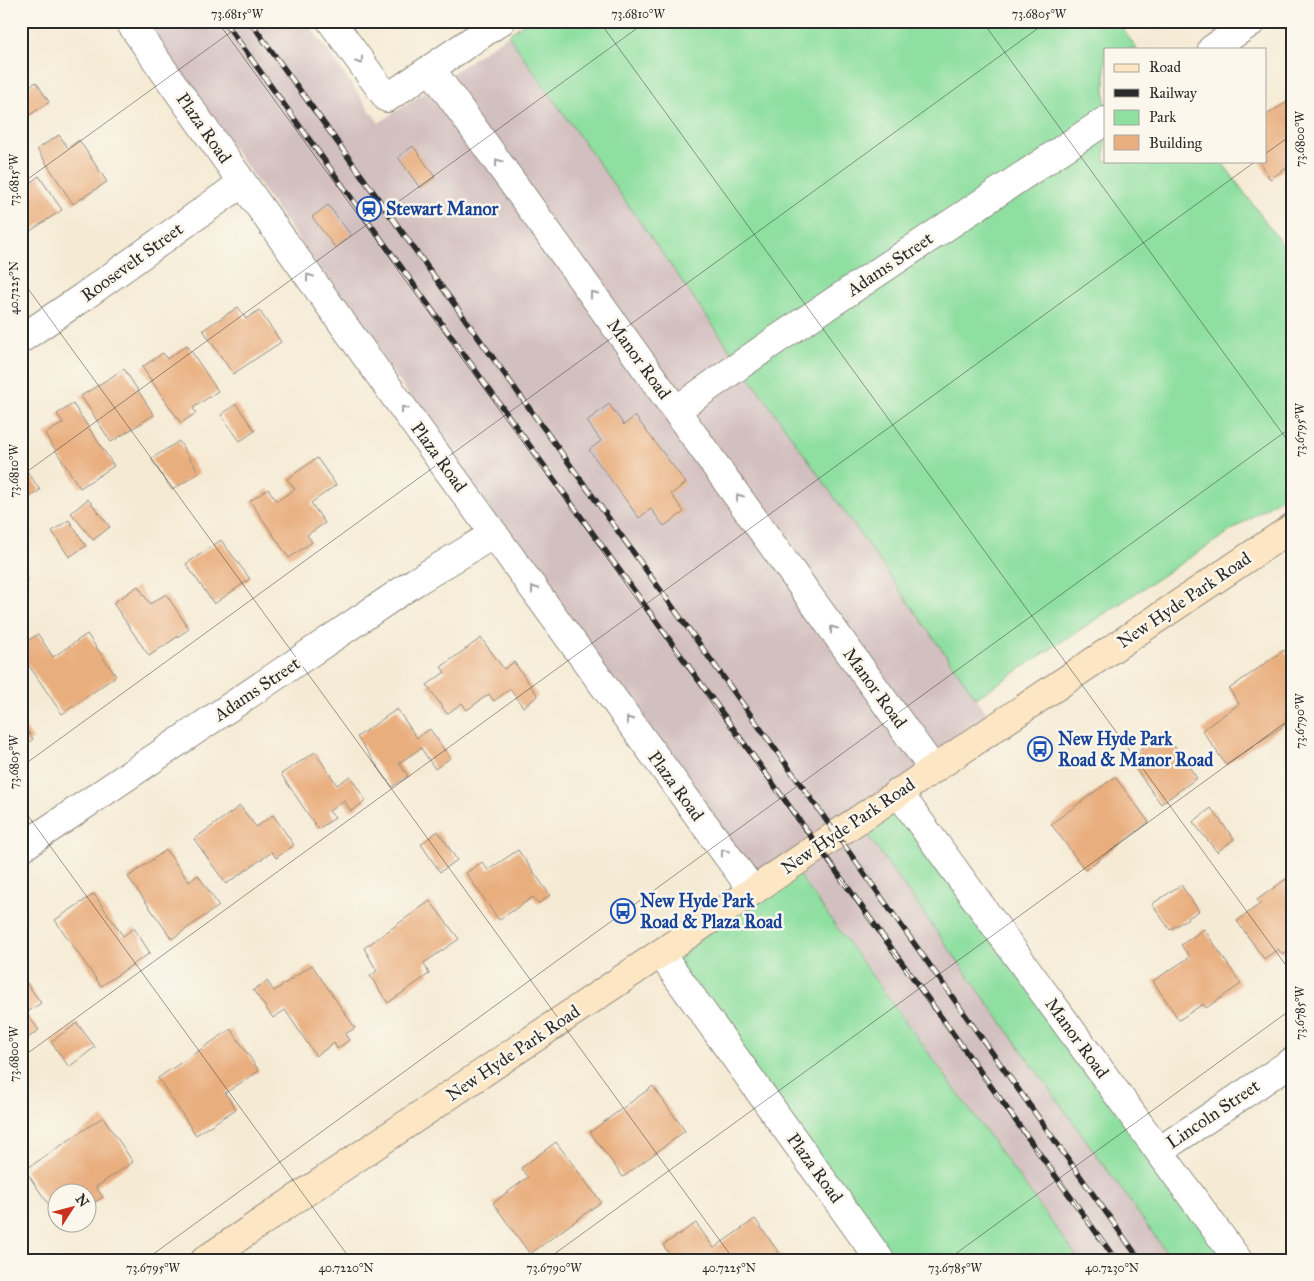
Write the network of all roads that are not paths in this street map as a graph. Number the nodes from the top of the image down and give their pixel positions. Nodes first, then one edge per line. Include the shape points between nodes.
1 (128, 21) edge
2 (332, 21) edge
3 (501, 21) edge
4 (1254, 21) edge
5 (1214, 48) edge
6 (431, 69) junction
7 (1104, 122) edge
8 (242, 183) junction
9 (21, 338) edge
10 (676, 410) junction
11 (1293, 528) edge
12 (494, 534) junction
13 (933, 769) junction
14 (898, 792) junction
15 (21, 848) edge
16 (753, 891) junction
17 (661, 954) junction
18 (1293, 1061) edge
19 (1159, 1151) junction
20 (205, 1260) edge
21 (880, 1260) edge
22 (1238, 1260) edge

1 - 8 street, Plaza Road
2 -> 6 street via 387,98
3 - 6 street
4 - 5 street
10 -> 6 street, Manor Road
7 - 10 street, Adams Street via 784,334
8 - 9 street, Roosevelt Street
12 -> 8 street, Plaza Road
13 -> 10 street, Manor Road
11 - 13 main road, New Hyde Park Road
12 - 15 street, Adams Street via 415,582
16 -> 12 street, Plaza Road
13 - 14 main road, New Hyde Park Road
14 - 16 main road, New Hyde Park Road
14 - 19 street, Manor Road
16 - 17 main road, New Hyde Park Road
17 - 20 main road, New Hyde Park Road
17 - 21 street, Plaza Road
18 - 19 street, Lincoln Street
19 - 22 street, Manor Road

